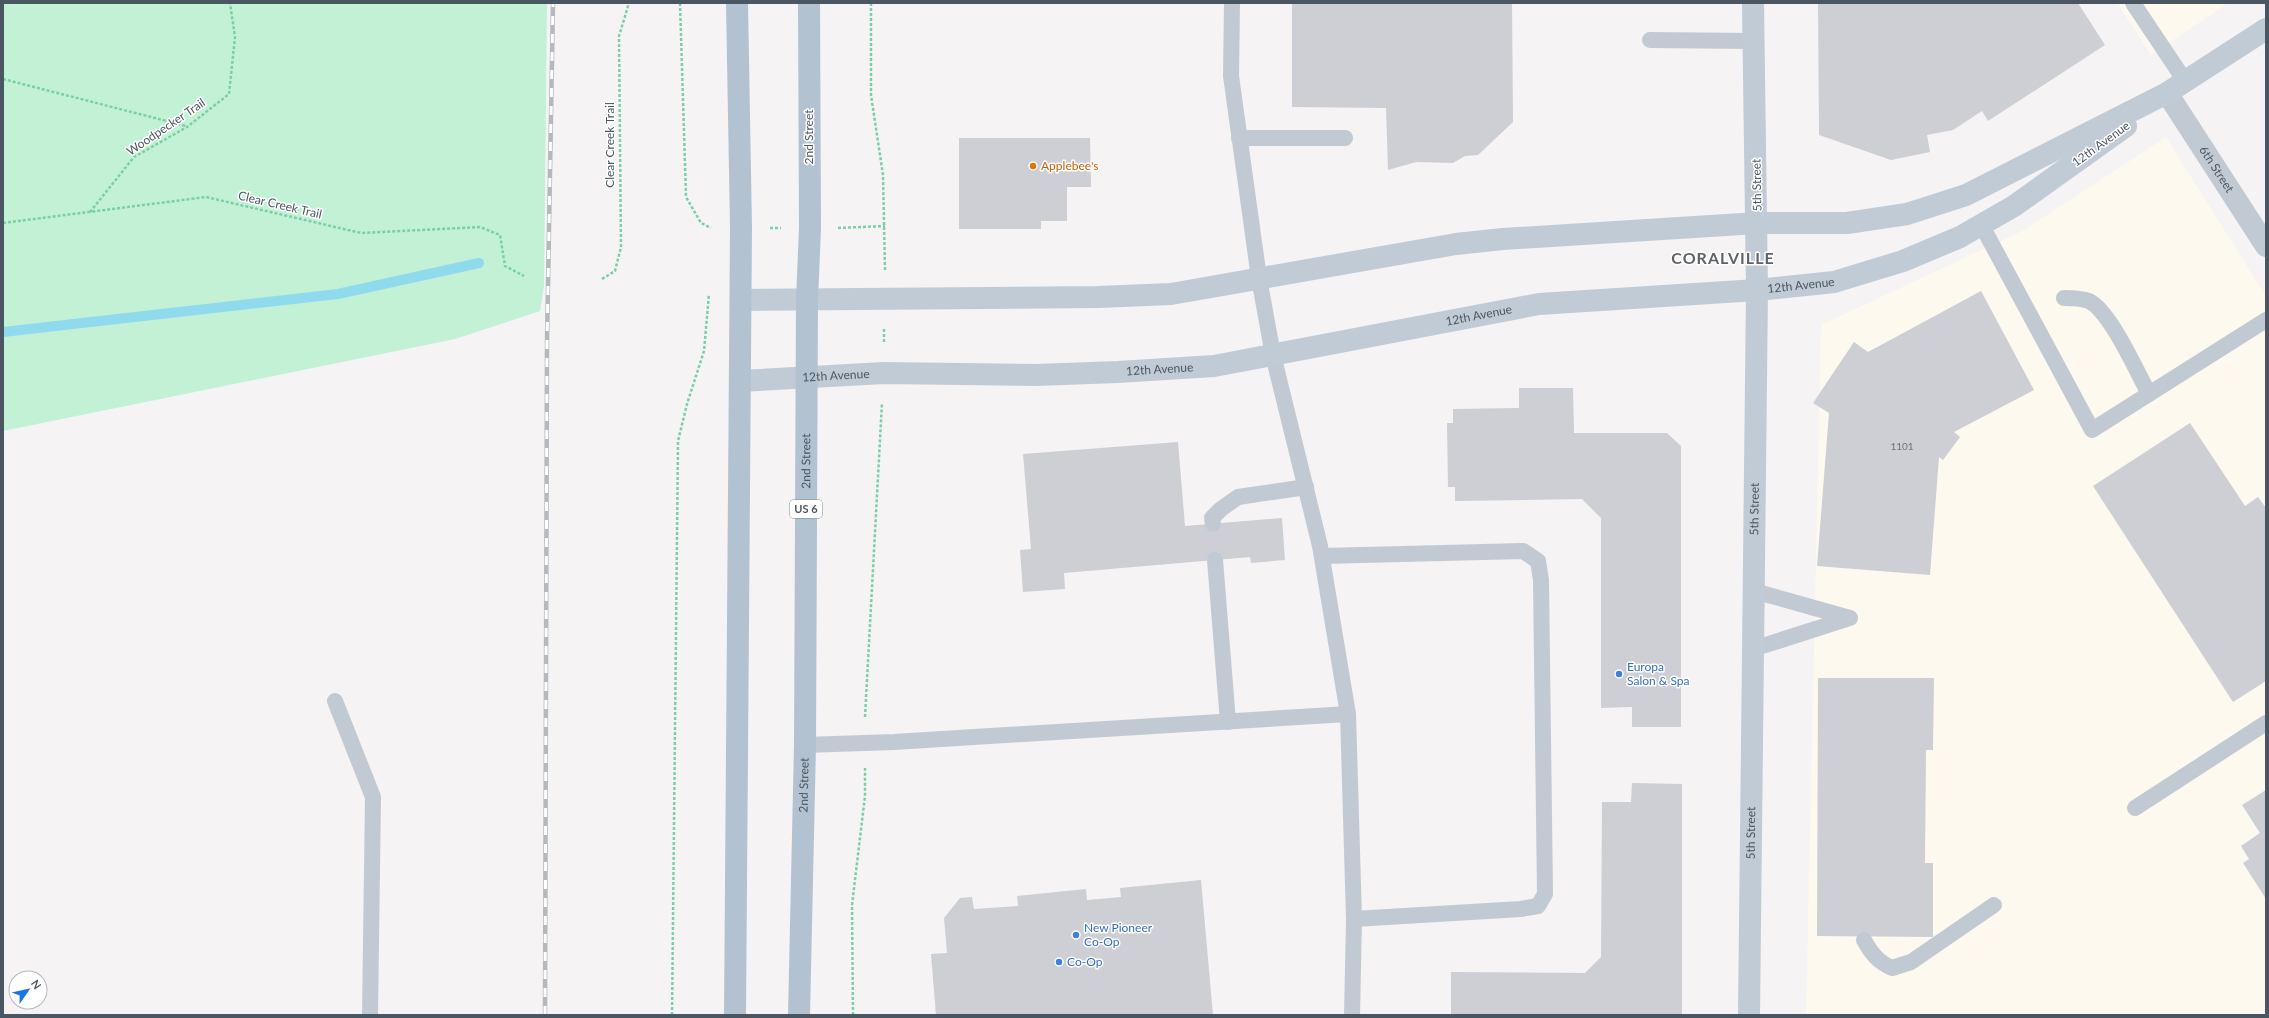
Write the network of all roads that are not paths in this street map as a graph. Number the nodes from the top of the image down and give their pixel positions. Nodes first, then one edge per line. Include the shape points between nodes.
1 (737, 3) edge
2 (809, 3) edge
3 (1232, 3) edge
4 (1753, 3) edge
5 (2133, 3) edge
6 (2266, 29) edge
7 (1650, 40) dead end
8 (1754, 41) junction
9 (2185, 81) junction
10 (2167, 93) junction
11 (1239, 138) junction
12 (1345, 138) dead end
13 (1758, 223) junction
14 (1981, 224) junction
15 (2266, 246) edge
16 (1259, 278) junction
17 (1757, 290) junction
18 (2064, 298) dead end
19 (740, 300) junction
20 (807, 300) junction
21 (2266, 320) edge
22 (1273, 355) junction
23 (807, 378) junction
24 (740, 381) junction
25 (2149, 394) junction
26 (1306, 487) junction
27 (1213, 524) dead end
28 (1322, 556) junction
29 (1216, 560) dead end
30 (1754, 591) junction
31 (1753, 649) junction
32 (335, 700) dead end
33 (1348, 714) junction
34 (1228, 722) junction
35 (2266, 723) edge
36 (805, 745) junction
37 (2135, 808) dead end
38 (1994, 905) dead end
39 (1354, 919) junction
40 (1864, 940) dead end
41 (370, 1015) edge
42 (735, 1015) edge
43 (800, 1015) edge
44 (1352, 1015) edge
45 (1749, 1015) edge

1 - 19 main road
2 - 20 main road, 2nd Street / US 6 via 810,228
3 - 11 lane via 1231,76
4 - 8 main road, 5th Street
5 - 9 lane
6 - 9 main road, 12th Avenue
7 - 8 lane
8 - 13 main road, 5th Street
9 - 10 main road, 12th Avenue
10 - 13 main road, 12th Avenue via 1966,195 1908,214 1847,223
10 - 14 main road, 12th Avenue via 2137,118 2014,206
10 - 15 street, 6th Street
11 - 12 lane
11 - 16 lane
13 - 16 main road, 12th Avenue via 1456,244
13 - 17 main road, 5th Street
14 - 17 main road, 12th Avenue via 1960,237 1903,261 1841,280
14 - 25 lane via 2092,430
16 - 20 main road, 12th Avenue via 1171,294
16 - 22 lane
17 - 22 main road, 12th Avenue via 1539,304
17 - 30 main road, 5th Street
18 - 25 lane via 2089,301 2104,313
19 - 20 main road, 12th Avenue
19 - 24 main road
20 - 23 main road, 2nd Street / US 6
21 - 25 lane
22 - 23 main road, 12th Avenue via 1214,366 1118,372 884,374
22 - 26 lane
23 - 24 main road, 12th Avenue
23 - 36 main road, 2nd Street / US 6
24 - 42 main road
26 - 27 lane via 1238,497 1212,518
26 - 28 lane
28 - 33 lane
28 - 39 lane via 1523,551 1538,561 1541,580 1545,894 1538,906 1521,909
29 - 34 lane
30 - 31 main road, 5th Street
30 - 31 lane via 1850,618
31 - 45 main road, 5th Street
32 - 41 lane via 373,797
33 - 34 lane
33 - 39 lane
34 - 36 lane via 865,744
35 - 37 lane
36 - 43 main road, 2nd Street / US 6
38 - 40 lane via 1911,962 1892,968 1881,963
39 - 44 lane

